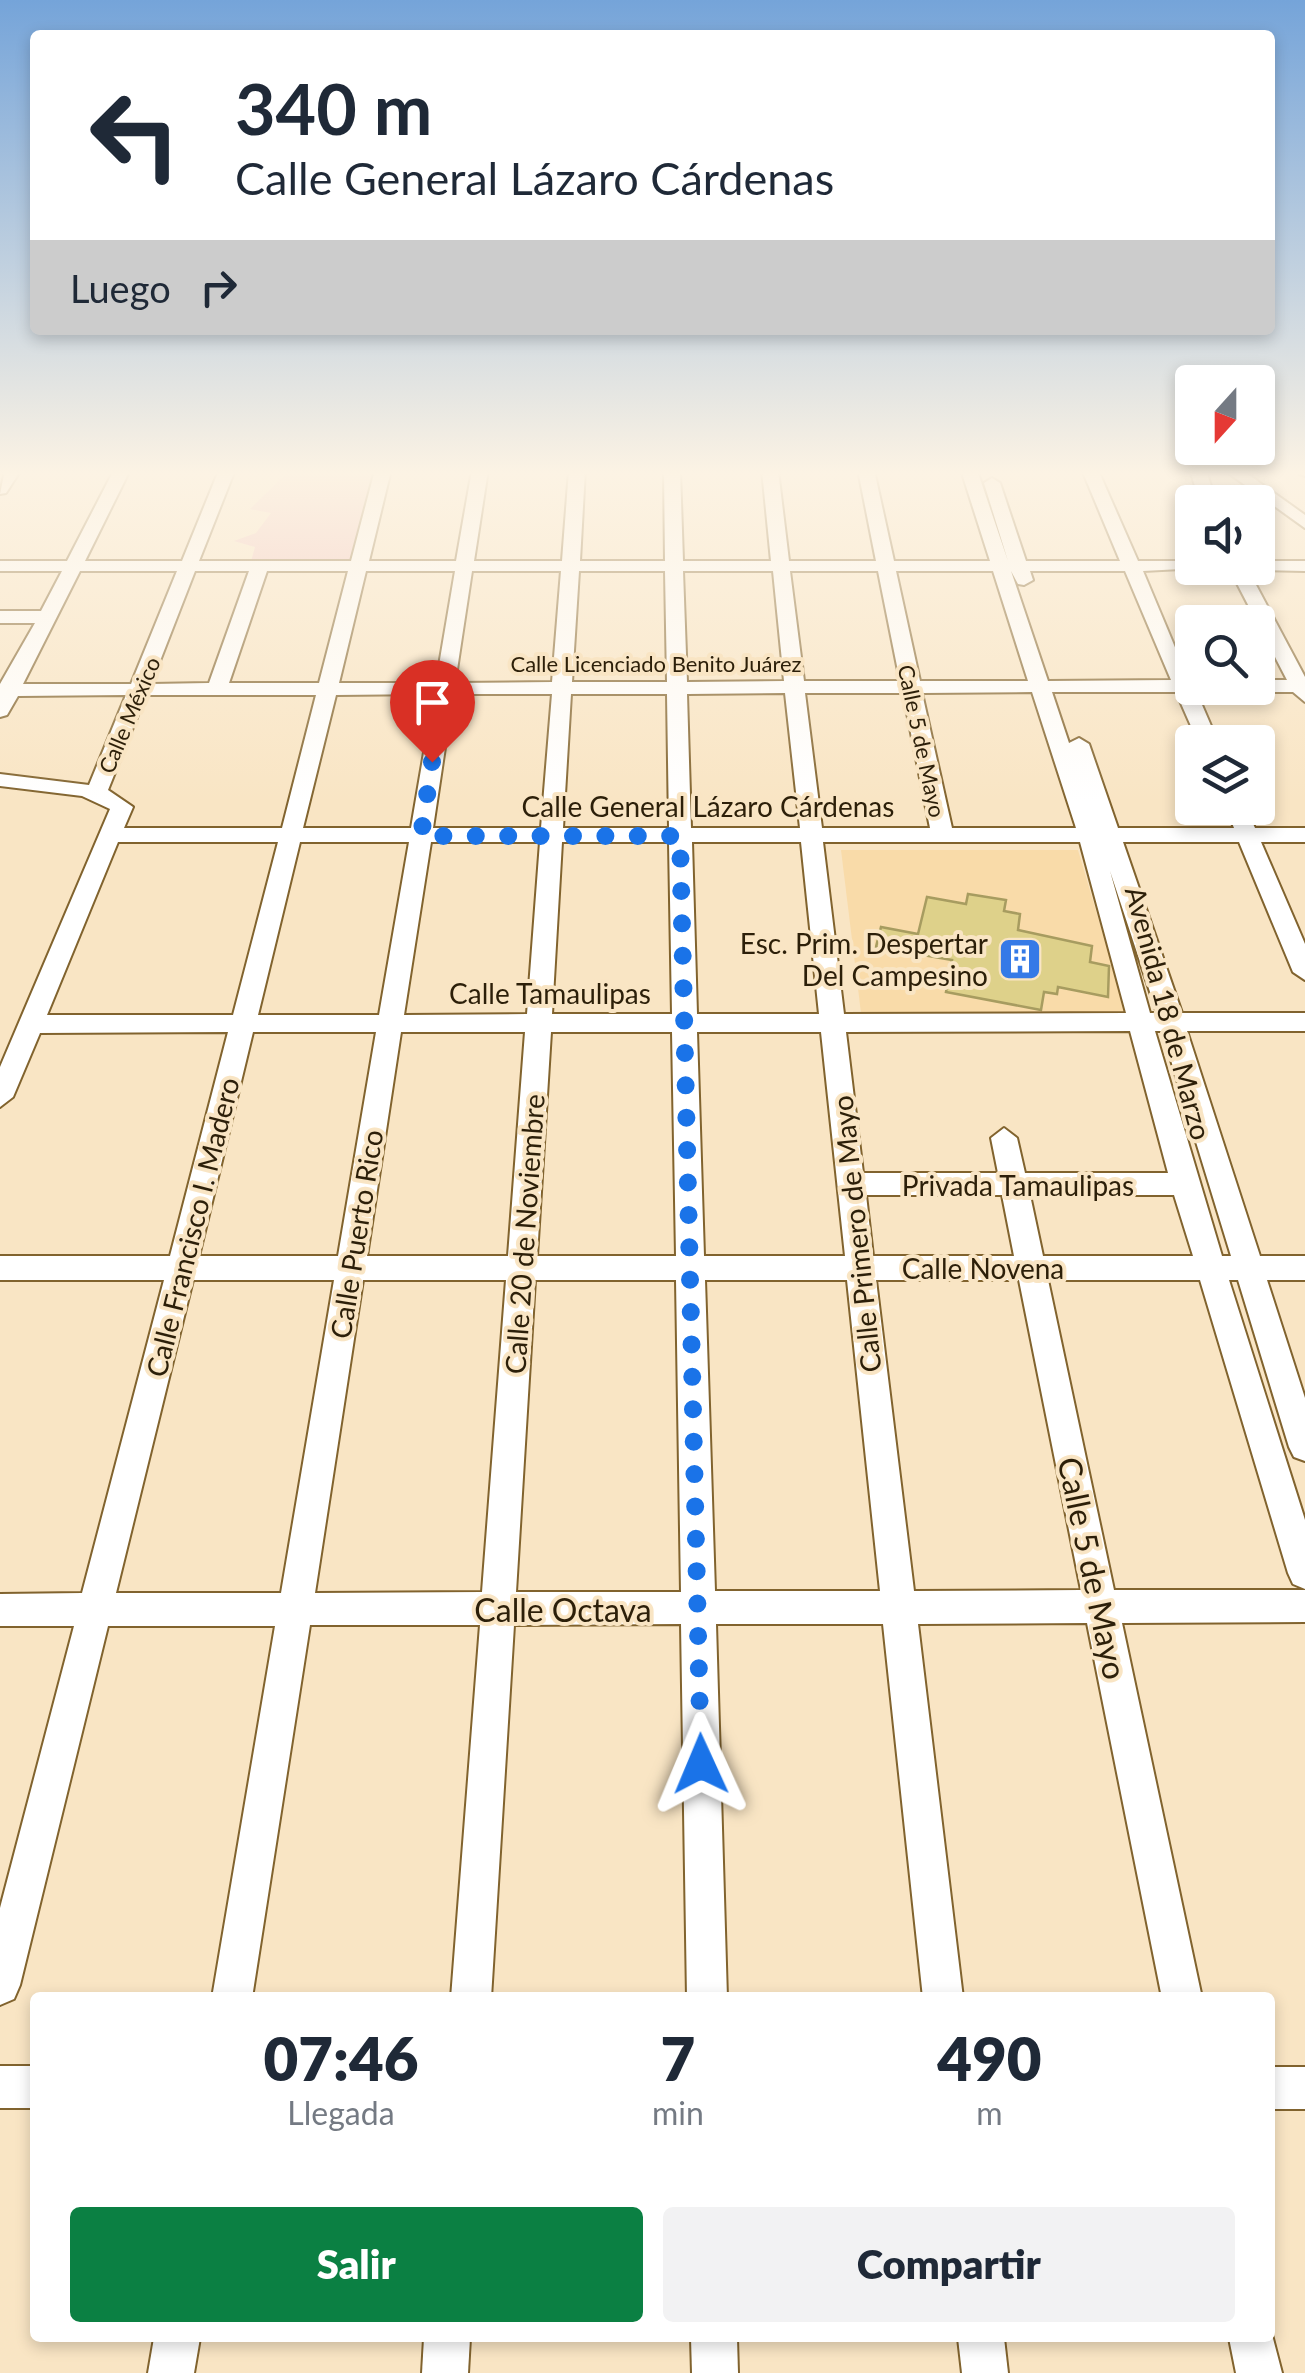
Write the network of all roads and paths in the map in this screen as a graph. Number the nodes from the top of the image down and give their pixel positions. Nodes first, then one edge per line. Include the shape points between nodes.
1 (66, 581) edge
2 (183, 581) edge
3 (255, 581) edge
4 (355, 581) edge
5 (462, 581) edge
6 (570, 581) edge
7 (674, 581) edge
8 (783, 581) edge
9 (889, 581) edge
10 (1014, 581) edge
11 (1141, 581) edge
12 (1247, 585) edge
13 (0, 617) edge
14 (47, 618) junction
15 (1175, 657) edge
16 (0, 661) edge
17 (26, 661) junction
18 (1050, 686) junction
19 (1175, 686) edge
20 (794, 687) junction
21 (911, 687) junction
22 (1275, 687) edge
23 (444, 688) junction
24 (562, 688) junction
25 (677, 688) junction
26 (141, 689) junction
27 (217, 689) junction
28 (328, 689) junction
29 (1303, 689) edge
30 (5, 690) edge
31 (0, 711) edge
32 (0, 780) edge
33 (97, 792) junction
34 (1243, 825) edge
35 (110, 835) junction
36 (1100, 835) junction
37 (1247, 835) junction
38 (1305, 835) edge
39 (291, 836) junction
40 (421, 836) junction
41 (552, 836) junction
42 (680, 836) junction
43 (811, 836) junction
44 (942, 836) junction
45 (1305, 972) edge
46 (832, 1022) junction
47 (1140, 1022) junction
48 (1172, 1022) junction
49 (1305, 1022) edge
50 (390, 1023) junction
51 (539, 1023) junction
52 (684, 1023) junction
53 (34, 1024) junction
54 (243, 1024) junction
55 (0, 1098) edge
56 (1004, 1138) dead end
57 (851, 1184) junction
58 (1185, 1184) junction
59 (1014, 1187) junction
60 (0, 1268) edge
61 (181, 1268) junction
62 (350, 1268) junction
63 (522, 1268) junction
64 (690, 1268) junction
65 (860, 1268) junction
66 (1031, 1268) junction
67 (1247, 1268) junction
68 (1305, 1268) edge
69 (1214, 1269) junction
70 (1305, 1446) edge
71 (1305, 1573) edge
72 (1305, 1606) edge
73 (498, 1609) junction
74 (698, 1609) junction
75 (899, 1609) junction
76 (1101, 1609) junction
77 (0, 1610) edge
78 (95, 1610) junction
79 (295, 1610) junction
80 (0, 1984) edge
81 (233, 1992) edge
82 (471, 1992) edge
83 (706, 1992) edge
84 (942, 1992) edge
85 (1181, 1992) edge
86 (0, 2087) edge
87 (30, 2087) edge
88 (1275, 2088) edge
89 (1305, 2088) edge
90 (176, 2342) edge
91 (447, 2342) edge
92 (714, 2342) edge
93 (981, 2342) edge
94 (1253, 2342) edge
95 (171, 2373) edge
96 (445, 2373) edge
97 (715, 2373) edge
98 (985, 2373) edge
99 (1259, 2373) edge

1 - 14 street
2 - 26 street, Calle México
3 - 27 street
4 - 28 street, Calle Francisco I. Madero
5 - 23 street, Calle Puerto Rico
6 - 24 street, Calle 20 de Noviembre
7 - 25 street
8 - 20 street, Calle Primero de Mayo
9 - 21 street, Calle 5 de Mayo
10 - 18 street, Avenida 18 de Marzo
11 - 15 street
12 - 29 street
13 - 14 street
14 - 17 street
16 - 17 street
17 - 30 street
18 - 19 street, Calle Licenciado Benito Juárez
18 - 21 street, Calle Licenciado Benito Juárez
18 - 36 street, Avenida 18 de Marzo
20 - 21 street, Calle Licenciado Benito Juárez
20 - 25 street, Calle Licenciado Benito Juárez
20 - 43 street, Calle Primero de Mayo
21 - 44 street, Calle 5 de Mayo
22 - 29 street
23 - 24 street, Calle Licenciado Benito Juárez
23 - 28 street, Calle Licenciado Benito Juárez
23 - 40 street, Calle Puerto Rico
24 - 25 street, Calle Licenciado Benito Juárez
24 - 41 street, Calle 20 de Noviembre
25 - 42 street
26 - 27 street, Calle Licenciado Benito Juárez
26 - 30 street, Calle Licenciado Benito Juárez
26 - 33 street, Calle México
27 - 28 street, Calle Licenciado Benito Juárez
28 - 39 street, Calle Francisco I. Madero
30 - 31 street
32 - 33 street
33 - 35 street, Calle México via 122,808
34 - 37 street
35 - 39 street, Calle General Lázaro Cárdenas
35 - 53 street, Calle México
36 - 37 street, Calle General Lázaro Cárdenas
36 - 44 street, Calle General Lázaro Cárdenas
36 - 47 street, Avenida 18 de Marzo
36 - 48 street, Avenida 18 de Marzo
37 - 38 street, Calle General Lázaro Cárdenas
37 - 45 street
39 - 40 street, Calle General Lázaro Cárdenas
39 - 54 street, Calle Francisco I. Madero
40 - 41 street, Calle General Lázaro Cárdenas
40 - 50 street, Calle Puerto Rico
41 - 42 street, Calle General Lázaro Cárdenas
41 - 51 street, Calle 20 de Noviembre
42 - 43 street, Calle General Lázaro Cárdenas
42 - 52 street
43 - 44 street, Calle General Lázaro Cárdenas
43 - 46 street, Calle Primero de Mayo
46 - 47 street, Calle Tamaulipas
46 - 52 street, Calle Tamaulipas
46 - 57 street, Calle Primero de Mayo
47 - 48 street, Calle Tamaulipas
47 - 58 street, Avenida 18 de Marzo
48 - 49 street, Calle Tamaulipas
48 - 67 street, Avenida 18 de Marzo
50 - 51 street, Calle Tamaulipas
50 - 54 street, Calle Tamaulipas
50 - 62 street, Calle Puerto Rico
51 - 52 street, Calle Tamaulipas
51 - 63 street, Calle 20 de Noviembre
52 - 64 street
53 - 54 street, Calle Tamaulipas
53 - 55 street, Calle México
54 - 61 street, Calle Francisco I. Madero
56 - 59 street, Calle 5 de Mayo
57 - 59 street, Privada Tamaulipas
57 - 65 street, Calle Primero de Mayo
58 - 59 street, Privada Tamaulipas
58 - 69 street, Avenida 18 de Marzo
59 - 66 street, Calle 5 de Mayo
60 - 61 street, Calle Novena
61 - 62 street, Calle Novena
61 - 78 street, Calle Francisco I. Madero
62 - 63 street, Calle Novena
62 - 79 street, Calle Puerto Rico
63 - 64 street, Calle Novena
63 - 73 street, Calle 20 de Noviembre
64 - 65 street, Calle Novena
64 - 74 street
65 - 66 street, Calle Novena
65 - 75 street, Calle Primero de Mayo
66 - 69 street, Calle Novena
66 - 76 street, Calle 5 de Mayo
67 - 68 street, Calle Novena
67 - 69 street, Calle Novena
67 - 70 street, Avenida 18 de Marzo
69 - 71 street, Avenida 18 de Marzo
72 - 76 street, Calle Octava
73 - 74 street, Calle Octava
73 - 79 street, Calle Octava
73 - 82 street, Calle 20 de Noviembre
74 - 75 street, Calle Octava
74 - 83 street
75 - 76 street, Calle Octava
75 - 84 street, Calle Primero de Mayo
76 - 85 street, Calle 5 de Mayo
77 - 78 street, Calle Octava
78 - 79 street, Calle Octava
78 - 80 street, Calle Francisco I. Madero
79 - 81 street, Calle Puerto Rico
86 - 87 street
88 - 89 street
90 - 95 street
91 - 96 street
92 - 97 street
93 - 98 street
94 - 99 street

